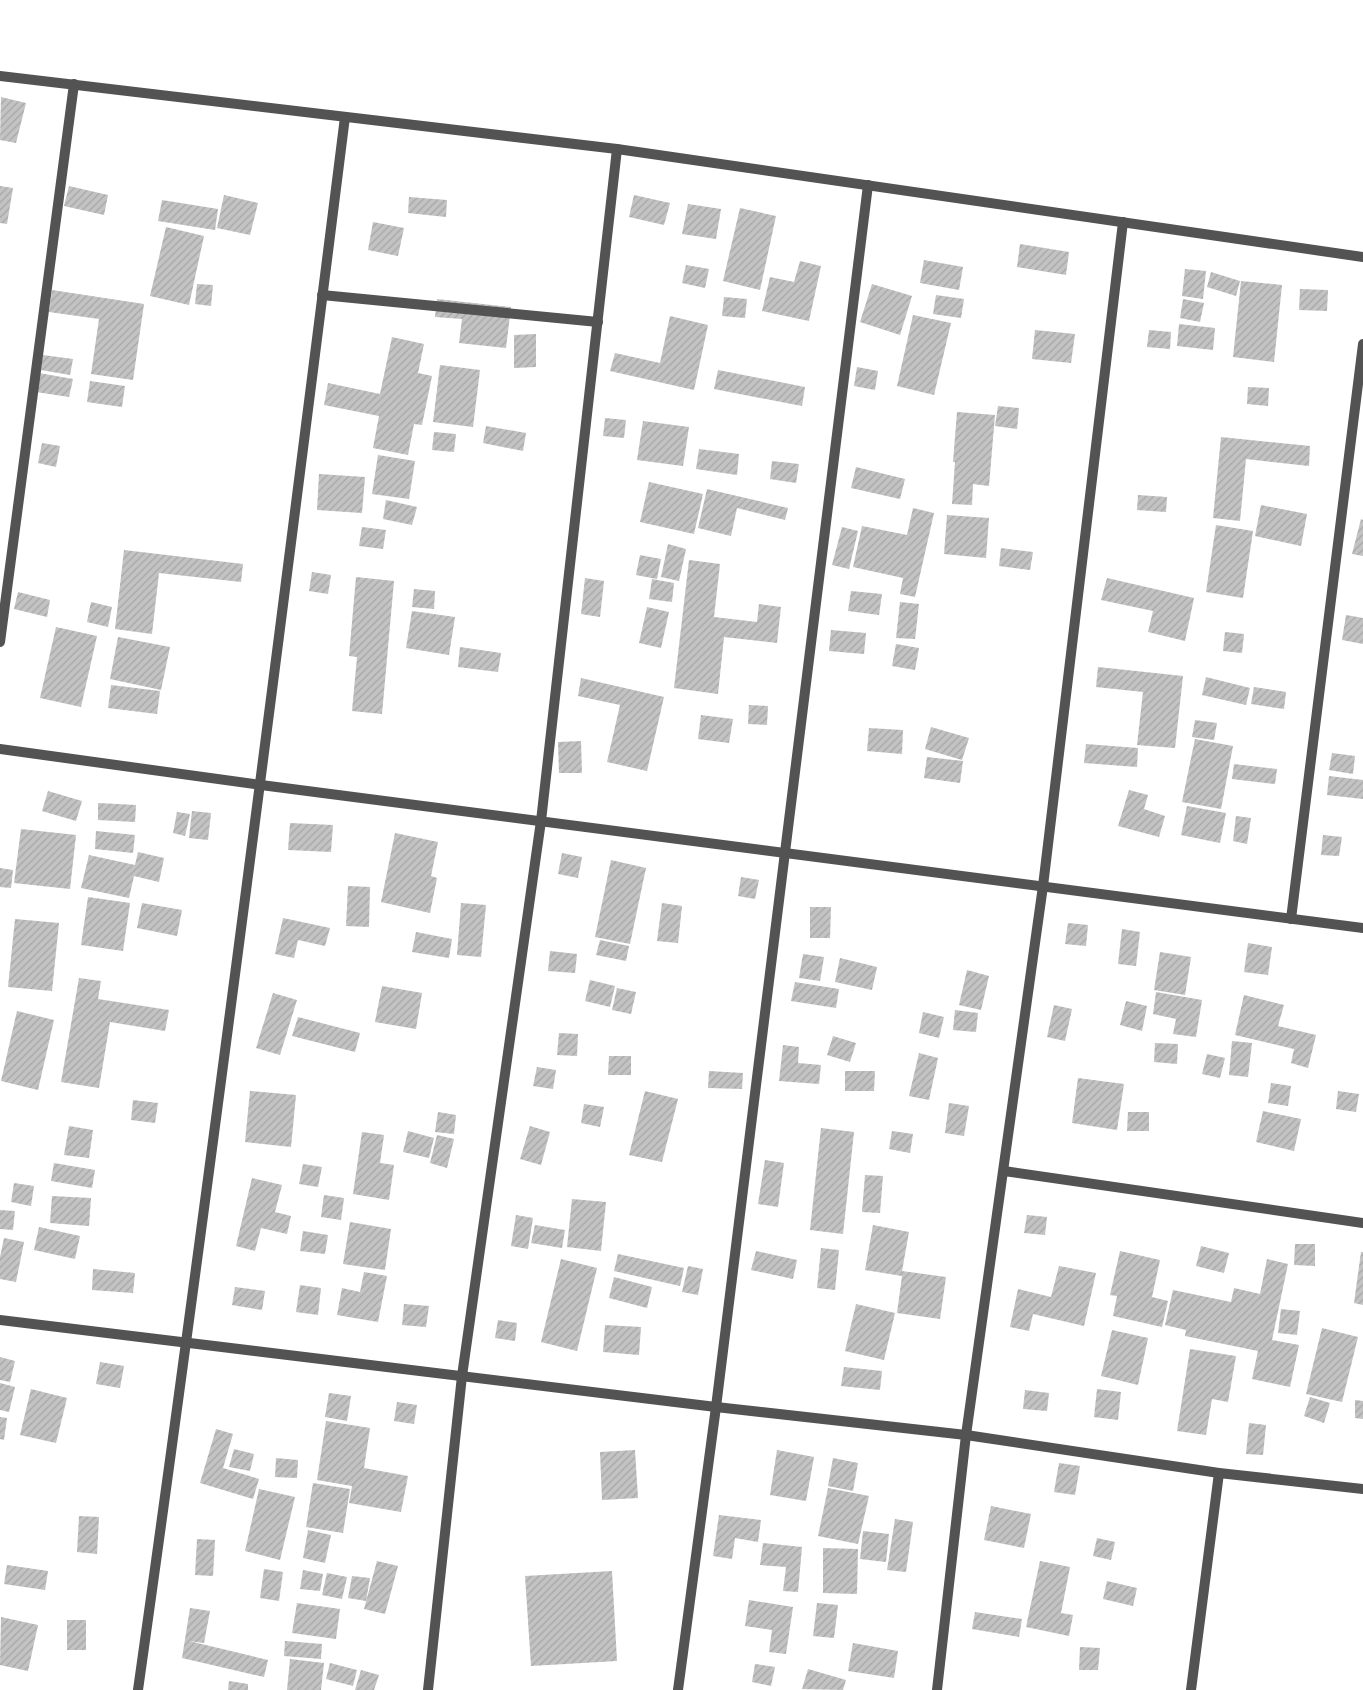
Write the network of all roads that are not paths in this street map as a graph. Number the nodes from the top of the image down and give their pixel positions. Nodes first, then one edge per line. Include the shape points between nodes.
1 (0, 76) edge
2 (74, 84) junction
3 (344, 117) junction
4 (617, 149) junction
5 (868, 185) junction
6 (1123, 222) junction
7 (1363, 257) edge
8 (322, 295) junction
9 (598, 322) junction
10 (1363, 344) edge
11 (0, 642) edge
12 (0, 749) edge
13 (261, 785) junction
14 (541, 820) junction
15 (786, 853) junction
16 (1043, 886) junction
17 (1292, 919) junction
18 (1363, 928) edge
19 (1004, 1171) junction
20 (1363, 1223) edge
21 (0, 1320) edge
22 (187, 1343) junction
23 (462, 1376) junction
24 (716, 1407) junction
25 (966, 1435) junction
26 (1220, 1473) junction
27 (1363, 1489) edge
28 (138, 1690) edge
29 (428, 1690) edge
30 (678, 1690) edge
31 (937, 1690) edge
32 (1191, 1690) edge

1 - 2 street
2 - 3 street
2 - 11 street
3 - 4 street
3 - 8 street
4 - 5 street
4 - 9 street
5 - 6 street
5 - 15 street
6 - 7 street
6 - 16 street
8 - 9 street
8 - 13 street
9 - 14 street
10 - 17 street
12 - 13 street
13 - 14 street
13 - 22 street
14 - 15 street
14 - 23 street
15 - 16 street
15 - 24 street
16 - 17 street
16 - 19 street
17 - 18 street
19 - 20 street
19 - 25 street
21 - 22 street
22 - 23 street
22 - 28 street
23 - 24 street
23 - 29 street
24 - 25 street
24 - 30 street
25 - 26 street
25 - 31 street
26 - 27 street
26 - 32 street

